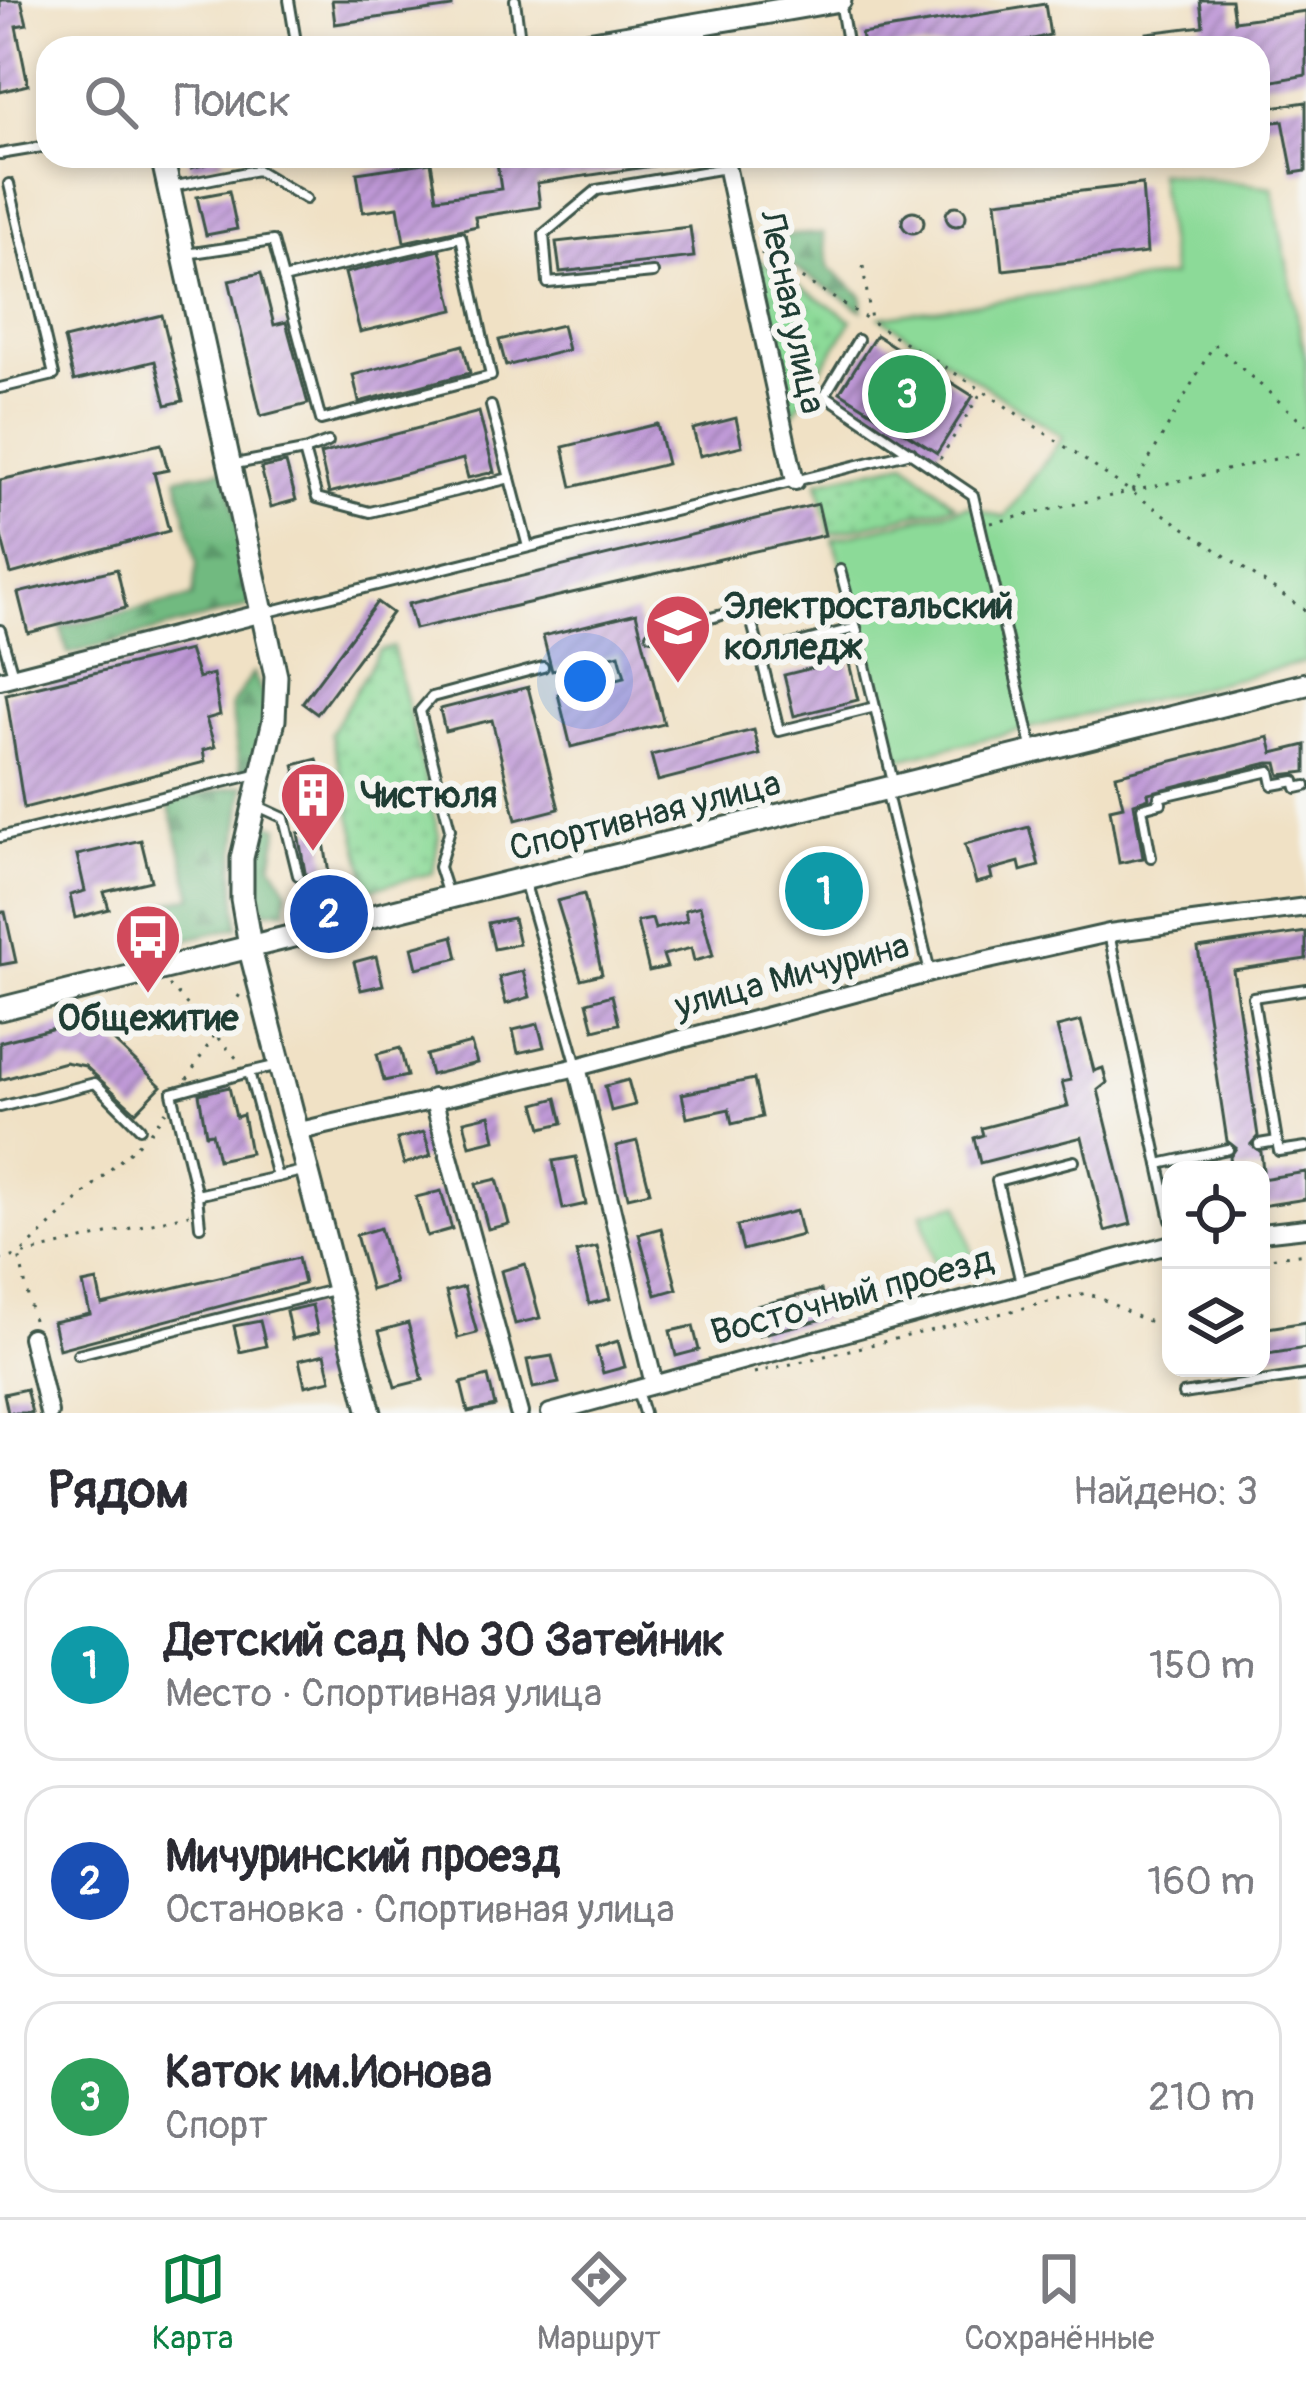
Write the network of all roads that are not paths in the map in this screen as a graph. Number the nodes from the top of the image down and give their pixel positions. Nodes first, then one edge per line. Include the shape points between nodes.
1 (289, 0) edge
2 (515, 0) edge
3 (840, 0) edge
4 (295, 36) edge
5 (520, 36) edge
6 (702, 36) edge
7 (846, 36) edge
8 (36, 148) edge
9 (0, 153) edge
10 (165, 168) edge
11 (698, 168) edge
12 (727, 168) edge
13 (9, 184) dead end
14 (170, 187) junction
15 (306, 199) dead end
16 (185, 254) junction
17 (652, 273) dead end
18 (283, 279) junction
19 (858, 340) dead end
20 (0, 388) edge
21 (491, 406) dead end
22 (328, 442) dead end
23 (304, 451) junction
24 (911, 452) junction
25 (233, 464) junction
26 (510, 478) junction
27 (795, 481) junction
28 (528, 548) junction
29 (840, 570) dead end
30 (266, 612) junction
31 (856, 628) junction
32 (0, 630) edge
33 (651, 634) dead end
34 (760, 653) junction
35 (543, 668) dead end
36 (7, 678) edge
37 (1306, 684) edge
38 (875, 707) junction
39 (1033, 752) junction
40 (262, 772) junction
41 (1306, 786) edge
42 (890, 788) junction
43 (253, 803) junction
44 (0, 837) edge
45 (1151, 857) dead end
46 (298, 875) dead end
47 (524, 880) junction
48 (449, 899) junction
49 (1306, 907) edge
50 (1108, 933) junction
51 (250, 950) junction
52 (930, 973) junction
53 (1306, 989) edge
54 (0, 1009) edge
55 (281, 1064) junction
56 (577, 1067) junction
57 (249, 1072) junction
58 (433, 1098) junction
59 (0, 1107) edge
60 (140, 1128) dead end
61 (300, 1130) junction
62 (1277, 1141) junction
63 (1259, 1144) dead end
64 (1306, 1147) edge
65 (1228, 1149) dead end
66 (1074, 1161) dead end
67 (1159, 1164) junction
68 (309, 1170) junction
69 (277, 1177) junction
70 (1162, 1178) edge
71 (197, 1195) junction
72 (200, 1226) dead end
73 (1306, 1228) edge
74 (1270, 1232) edge
75 (1162, 1246) edge
76 (1021, 1284) junction
77 (338, 1289) junction
78 (31, 1337) road end
79 (78, 1354) dead end
80 (1306, 1375) edge
81 (645, 1386) junction
82 (1183, 1394) dead end
83 (49, 1413) edge
84 (370, 1413) edge
85 (519, 1413) edge
86 (550, 1413) edge
87 (644, 1413) edge

1 - 4 lane
2 - 5 lane
3 - 6 street
3 - 7 lane
8 - 9 lane
10 - 14 street
11 - 17 lane via 597,190 544,234 548,283
12 - 27 street, Лесная улица
13 - 20 lane via 54,375
14 - 15 lane via 256,170
14 - 16 street
16 - 18 lane via 273,242
16 - 25 street
18 - 18 lane via 321,420 491,376 461,238
19 - 24 lane via 825,395
21 - 26 lane
22 - 23 lane
23 - 25 lane
23 - 26 lane via 317,498 370,512
24 - 27 lane
24 - 39 lane via 973,495
25 - 30 street
26 - 28 lane
27 - 28 lane
28 - 30 lane
29 - 31 lane
30 - 36 street
30 - 40 street via 277,698
31 - 34 lane
31 - 38 lane
32 - 36 lane
33 - 34 lane via 748,608
34 - 38 lane via 779,731
35 - 48 lane via 432,697 421,711 450,830 439,866
37 - 39 street, Спортивная улица
38 - 42 lane
39 - 42 street, Спортивная улица
40 - 43 street
40 - 44 lane
41 - 45 lane via 1273,785 1270,771 1159,797 1161,803 1142,808
42 - 47 street, Спортивная улица
42 - 52 lane
43 - 46 lane via 284,818
43 - 51 street via 242,858
47 - 48 street, Спортивная улица
47 - 56 lane
48 - 51 street, Спортивная улица
49 - 50 street, улица Мичурина
50 - 52 street, улица Мичурина
50 - 67 lane
51 - 54 street, Спортивная улица
51 - 55 street
52 - 56 street, улица Мичурина
53 - 62 lane via 1253,997
55 - 57 lane
55 - 61 street
56 - 58 street, улица Мичурина
56 - 81 street
57 - 69 lane
57 - 71 lane via 177,1095
58 - 61 street, улица Мичурина
58 - 85 street
59 - 60 lane via 95,1083
61 - 68 street
62 - 63 lane
62 - 64 lane via 1280,1151
65 - 67 lane
66 - 76 lane via 997,1181
67 - 70 lane
68 - 69 lane
68 - 77 street
69 - 71 lane
71 - 72 lane
73 - 74 street
75 - 76 street, Восточный проезд
76 - 81 street, Восточный проезд
77 - 79 lane
77 - 84 street
78 - 83 street
80 - 82 lane
81 - 86 street, Восточный проезд
81 - 87 lane

